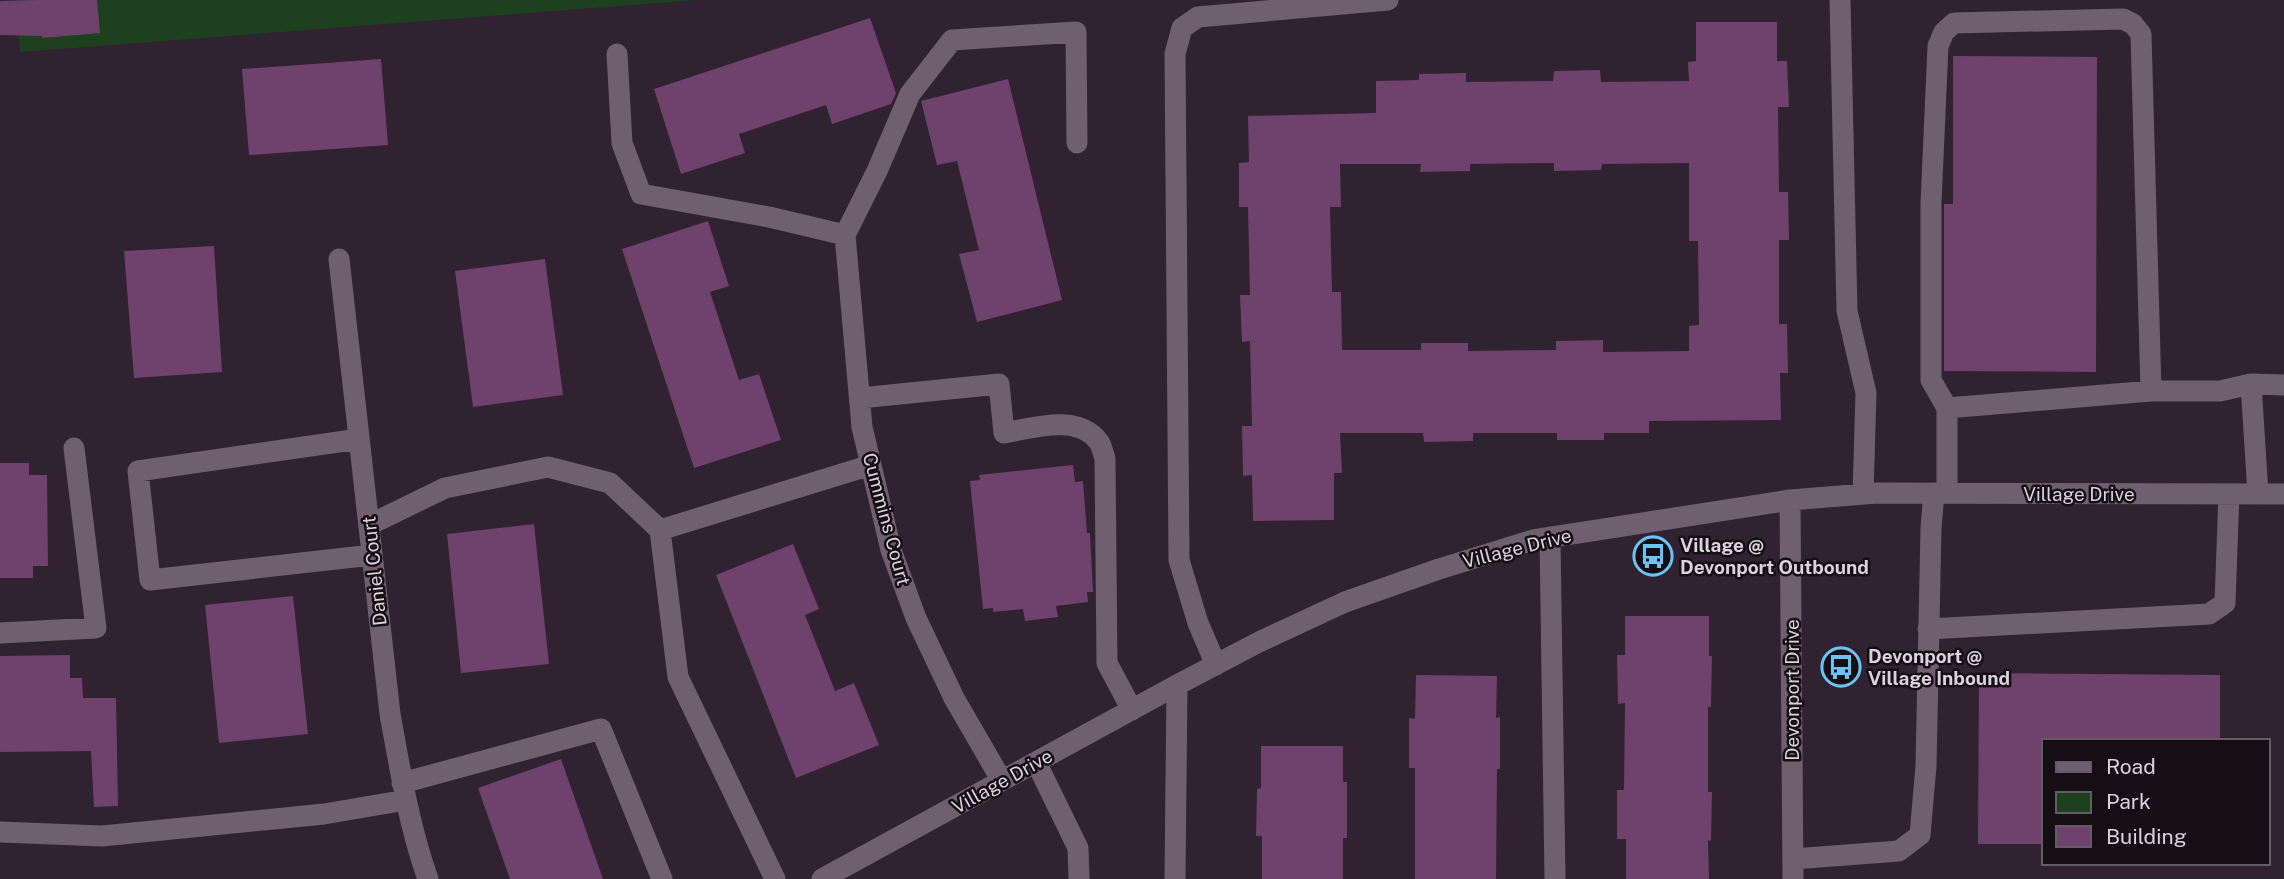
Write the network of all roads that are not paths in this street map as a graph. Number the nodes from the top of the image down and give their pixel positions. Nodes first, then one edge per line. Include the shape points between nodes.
1 (1388, 0) edge
2 (1840, 0) edge
3 (617, 54) dead end
4 (1077, 143) dead end
5 (845, 235) junction
6 (339, 259) dead end
7 (2252, 384) junction
8 (2284, 384) edge
9 (2151, 391) junction
10 (860, 398) junction
11 (1947, 408) junction
12 (359, 439) junction
13 (74, 448) dead end
14 (871, 465) junction
15 (1940, 493) junction
16 (1863, 494) junction
17 (2258, 494) junction
18 (2284, 494) edge
19 (2229, 495) junction
20 (1790, 500) junction
21 (369, 525) junction
22 (660, 530) junction
23 (1550, 537) junction
24 (372, 555) junction
25 (1928, 628) junction
26 (0, 633) edge
27 (1216, 665) junction
28 (1177, 685) junction
29 (1132, 710) junction
30 (1037, 762) junction
31 (1002, 781) junction
32 (404, 791) junction
33 (0, 832) edge
34 (1793, 869) edge
35 (428, 879) edge
36 (662, 879) edge
37 (775, 879) edge
38 (822, 879) edge
39 (1079, 879) edge
40 (1175, 879) edge
41 (1555, 879) edge

1 - 27 street via 1198,17 1182,28 1178,41 1179,560
2 - 16 street via 1847,311 1866,393
3 - 5 street via 622,143 641,194
4 - 5 street via 1076,32 952,40 910,94
5 - 10 street, Cummins Court
6 - 12 street, Daniel Court
7 - 8 street
7 - 9 street via 2220,391
7 - 17 street
9 - 11 street
9 - 11 street via 2141,34 2123,19 1954,23 1938,46 1931,203 1930,380
10 - 14 street, Cummins Court
10 - 29 street via 999,384 1004,433 1058,424 1079,427 1099,442 1105,458 1107,663
11 - 15 street
12 - 21 street, Daniel Court
12 - 24 street via 138,471 150,580
13 - 26 street via 96,628
14 - 22 street
14 - 31 street, Cummins Court via 891,550 916,618 954,698
15 - 16 street, Village Drive
15 - 19 street, Village Drive
15 - 25 street via 1930,528
16 - 20 street, Village Drive
17 - 18 street, Village Drive
17 - 19 street, Village Drive
19 - 25 street via 2225,603 2209,614
20 - 23 street, Village Drive
20 - 34 street, Devonport Drive
21 - 22 street via 445,488 548,467 610,483
21 - 24 street, Daniel Court
22 - 37 street via 678,677
23 - 27 street, Village Drive via 1345,602
23 - 41 street
24 - 32 street, Daniel Court via 390,714
25 - 34 street via 1920,835 1899,851
27 - 28 street, Village Drive
28 - 29 street, Village Drive
28 - 40 street
29 - 30 street, Village Drive
30 - 31 street, Village Drive
30 - 39 street via 1078,848
31 - 38 street, Village Drive
32 - 33 street via 324,814 102,836
32 - 35 street, Daniel Court
32 - 36 street via 601,730

